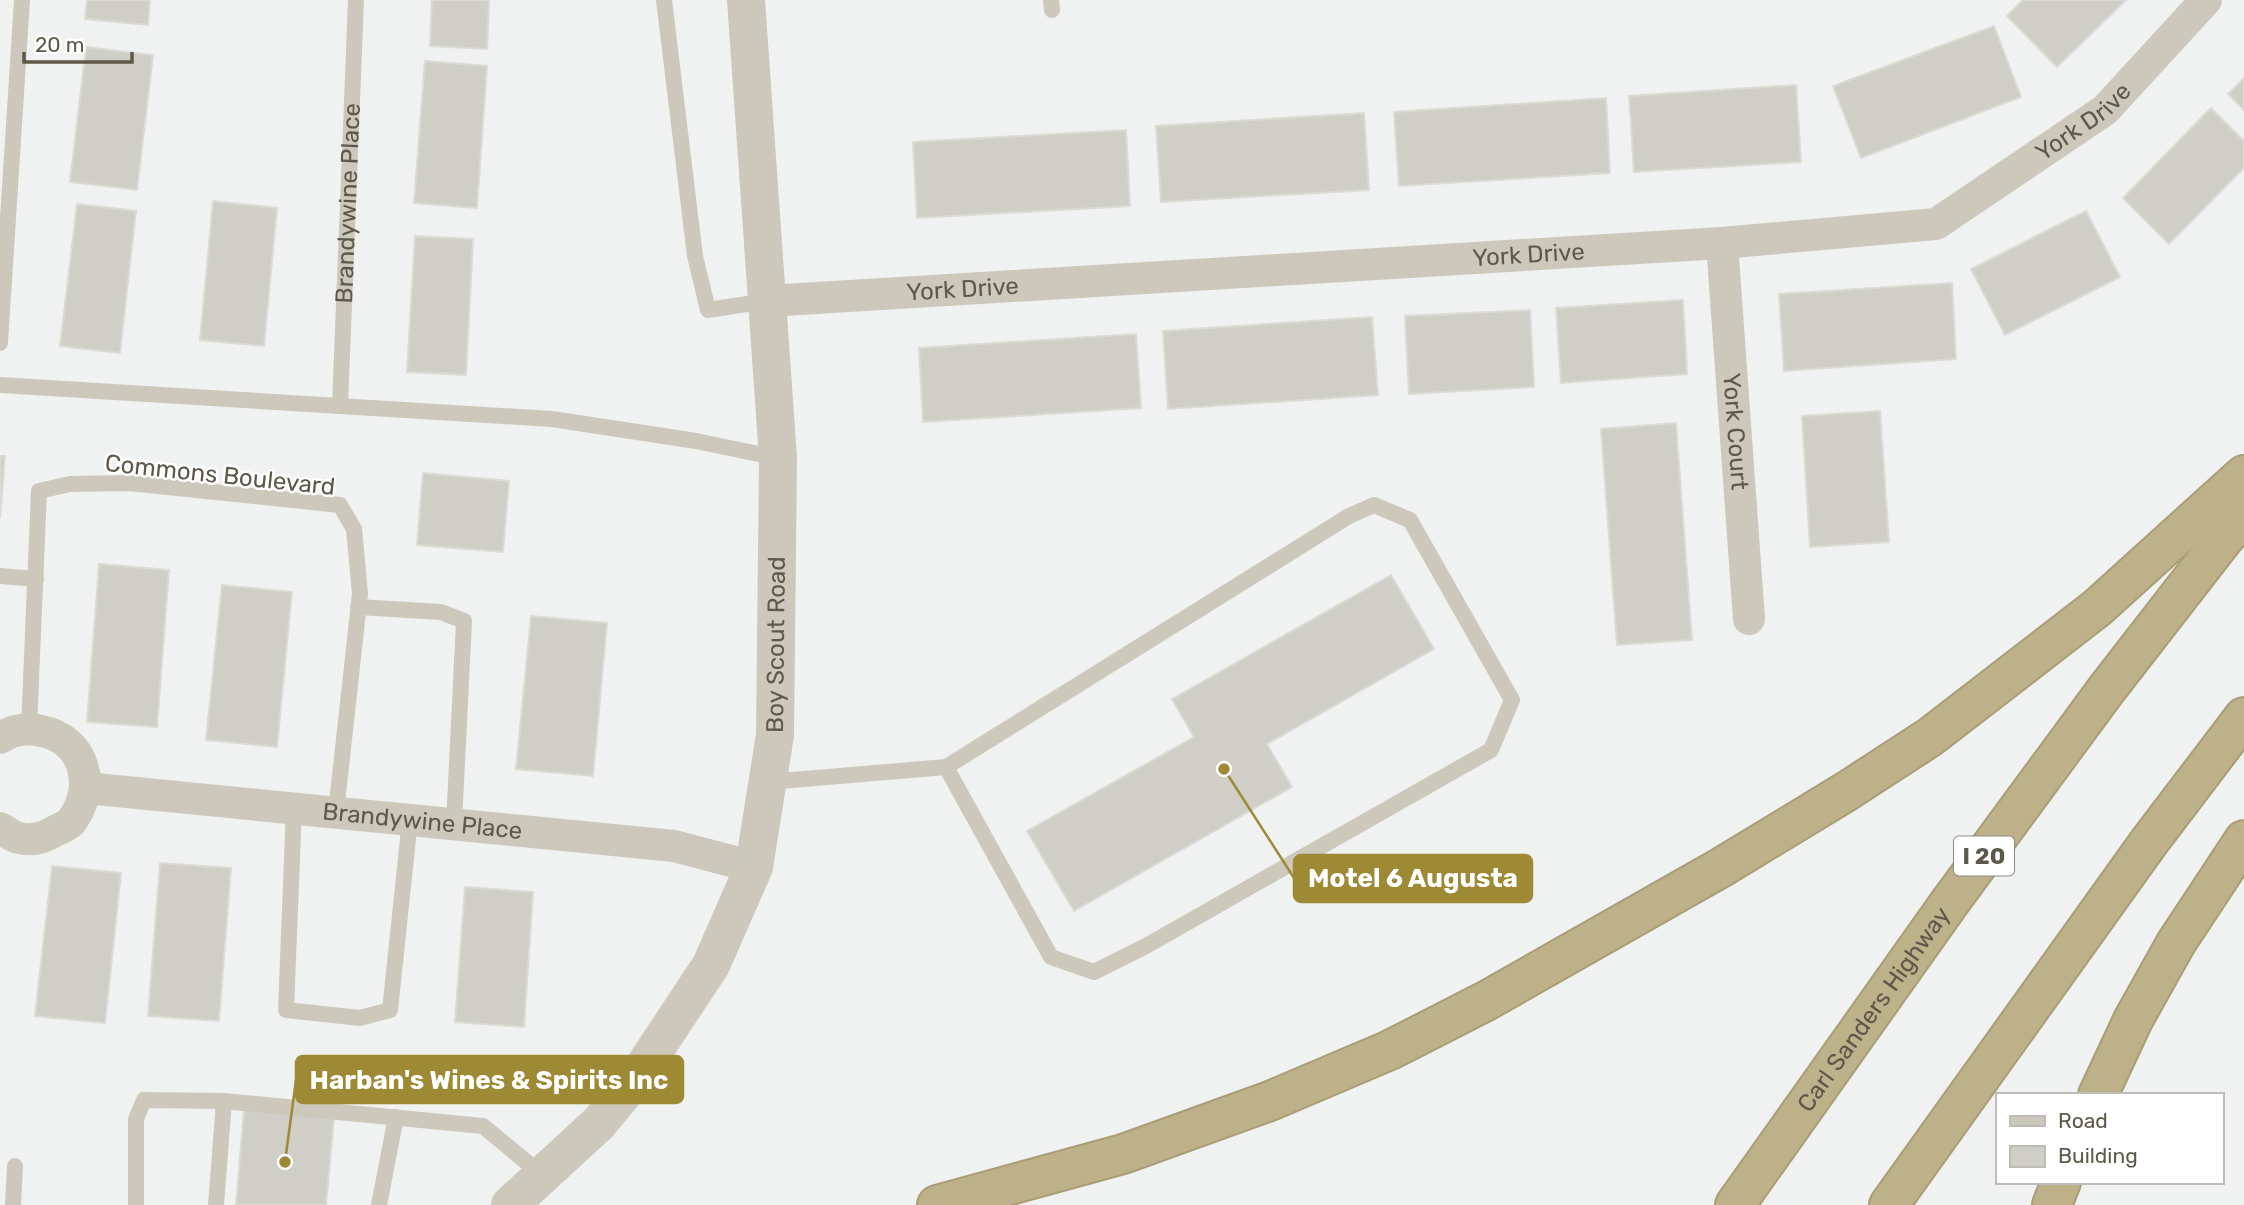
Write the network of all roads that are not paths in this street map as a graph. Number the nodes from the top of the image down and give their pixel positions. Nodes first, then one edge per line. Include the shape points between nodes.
1 (22, 0) edge
2 (356, 0) edge
3 (664, 0) edge
4 (746, 0) edge
5 (2206, 0) edge
6 (1722, 243) junction
7 (767, 301) junction
8 (0, 343) edge
9 (0, 385) edge
10 (340, 406) junction
11 (778, 458) junction
12 (2244, 475) edge
13 (2244, 516) edge
14 (0, 576) edge
15 (36, 579) junction
16 (358, 607) junction
17 (1749, 619) dead end
18 (2244, 717) edge
19 (14, 733) edge
20 (946, 767) junction
21 (768, 782) junction
22 (86, 788) junction
23 (295, 808) junction
24 (336, 812) junction
25 (410, 820) junction
26 (454, 824) junction
27 (1, 831) edge
28 (2244, 841) edge
29 (754, 867) junction
30 (2099, 1093) edge
31 (224, 1101) junction
32 (396, 1117) junction
33 (15, 1166) dead end
34 (542, 1175) junction
35 (2060, 1184) edge
36 (13, 1205) edge
37 (136, 1205) edge
38 (216, 1205) edge
39 (379, 1205) edge
40 (510, 1205) edge
41 (937, 1205) edge
42 (1735, 1205) edge
43 (1889, 1205) edge
44 (2052, 1205) edge

1 - 8 lane
2 - 10 lane, Brandywine Place
3 - 7 lane via 695,256 708,310
4 - 7 street, Boy Scout Road
5 - 6 street, York Drive via 2105,110 1936,224
6 - 7 street, York Drive
6 - 17 street, York Court
7 - 11 street, Boy Scout Road
9 - 10 lane
10 - 11 lane via 552,419
11 - 21 street, Boy Scout Road via 775,735
12 - 41 highway via 2097,608 1930,737 1722,867 1486,1001 1390,1050 1270,1101 1122,1154
13 - 42 highway, Carl Sanders Highway / I 20 via 2114,680
14 - 15 lane
15 - 16 lane, Commons Boulevard via 39,491 70,484 129,483 340,505 354,529
15 - 19 lane, Commons Boulevard
16 - 24 lane, Commons Boulevard
16 - 26 lane via 441,612 464,621
18 - 43 highway
19 - 22 street via 53,733 72,747 82,762
20 - 20 lane via 1349,516 1374,505 1410,520 1512,700 1491,750 1094,972 1051,957
20 - 21 lane
21 - 29 street, Boy Scout Road
22 - 23 street, Brandywine Place
22 - 27 street via 72,821 43,838 18,838
23 - 24 street, Brandywine Place
23 - 25 lane via 286,1010 360,1018 390,1010
24 - 25 street, Brandywine Place
25 - 26 street, Brandywine Place
26 - 29 street, Brandywine Place via 674,846
28 - 30 highway via 2176,943
29 - 34 street, Boy Scout Road via 711,965 637,1077 599,1123
31 - 32 lane
31 - 37 lane via 144,1100 136,1119
31 - 38 lane
32 - 34 lane via 484,1126
32 - 39 lane
33 - 36 lane
34 - 40 street, Boy Scout Road
35 - 44 highway

